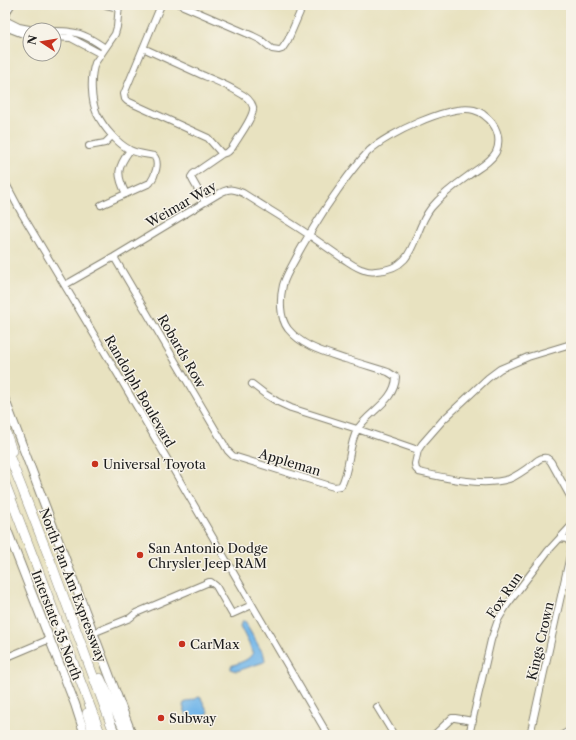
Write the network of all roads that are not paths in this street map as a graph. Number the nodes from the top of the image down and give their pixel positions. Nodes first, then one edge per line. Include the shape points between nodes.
1 (10, 5) edge
2 (106, 5) edge
3 (161, 5) edge
4 (181, 5) edge
5 (303, 5) edge
6 (119, 6) edge
7 (5, 13) edge
8 (5, 20) edge
9 (5, 27) edge
10 (22, 28) edge
11 (62, 31) edge
12 (22, 33) edge
13 (62, 38) edge
14 (106, 48) junction
15 (143, 48) junction
16 (101, 54) junction
17 (112, 136) junction
18 (89, 146) dead end
19 (130, 150) junction
20 (222, 154) junction
21 (5, 182) edge
22 (126, 194) junction
23 (205, 202) junction
24 (101, 205) dead end
25 (309, 235) junction
26 (114, 256) junction
27 (65, 285) junction
28 (571, 344) edge
29 (252, 384) dead end
30 (5, 400) edge
31 (357, 429) junction
32 (5, 430) edge
33 (5, 445) edge
34 (418, 450) junction
35 (233, 456) joint
36 (5, 483) edge
37 (5, 498) edge
38 (571, 498) edge
39 (29, 506) junction
40 (5, 525) edge
41 (571, 526) edge
42 (26, 536) junction
43 (560, 538) junction
44 (571, 544) edge
45 (571, 551) edge
46 (52, 565) junction
47 (49, 598) junction
48 (252, 605) junction
49 (93, 633) junction
50 (50, 639) junction
51 (5, 658) edge
52 (377, 706) dead end
53 (473, 721) junction
54 (571, 731) edge
55 (85, 735) edge
56 (94, 735) edge
57 (101, 735) edge
58 (115, 735) edge
59 (127, 735) edge
60 (132, 735) edge
61 (328, 735) edge
62 (394, 735) edge
63 (434, 735) edge
64 (469, 735) edge
65 (530, 735) edge
66 (564, 735) edge

1 - 7 main road
2 - 6 street
3 - 15 street
4 - 5 street via 253,36 272,49 279,50 285,46
6 - 14 street via 117,28
8 - 10 street
9 - 12 street
11 - 14 street via 76,33
13 - 16 street via 70,38
14 - 16 street
15 - 20 street via 124,94 125,99 208,138
15 - 20 street via 224,84 250,102 253,113 232,148
16 - 17 street via 93,68 92,91 97,114
17 - 18 street via 105,142
17 - 19 street
19 - 22 street via 119,170 120,183
19 - 22 street via 157,159 154,178 150,183
20 - 23 street via 191,177
21 - 27 street, Randolph Boulevard
22 - 24 street
23 - 25 street, Weimar Way via 226,190 234,190
23 - 26 street, Weimar Way
25 - 25 street, Weimar Way via 355,166 374,147 391,136 446,112 466,109 474,110 492,122 499,138 496,151 487,163 461,181 432,208 421,226 412,250 394,267 374,272 364,270
25 - 31 street via 282,288 282,313 288,329 316,350 388,372 396,377 392,392
26 - 27 street, Weimar Way
26 - 35 street, Robards Row via 224,446
27 - 48 street, Randolph Boulevard
28 - 34 street via 528,357 500,369 442,420
29 - 31 street via 291,408
30 - 49 main road
31 - 34 street
31 - 35 street, Appleman via 341,486 327,486
32 - 39 highway
33 - 39 highway, North Pan Am Expressway
34 - 38 street via 415,464 419,472 466,481 500,481 523,471 540,459 547,458
36 - 42 highway, North Pan Am Expressway
37 - 42 highway
39 - 46 highway, North Pan Am Expressway
40 - 50 main road, Interstate 35 North
41 - 43 street, Fox Run
42 - 47 highway, North Pan Am Expressway
43 - 44 street via 567,539
43 - 53 street, Fox Run via 498,620
45 - 65 street, Kings Crown
46 - 58 highway, North Pan Am Expressway
46 - 59 highway
47 - 56 highway via 69,666
47 - 57 highway, North Pan Am Expressway
48 - 49 street via 232,614 216,586 209,582
48 - 61 street, Randolph Boulevard
49 - 60 main road
50 - 51 street
50 - 55 main road, Interstate 35 North
52 - 62 street
53 - 63 street via 452,718
53 - 64 street, Fox Run
54 - 66 main road

